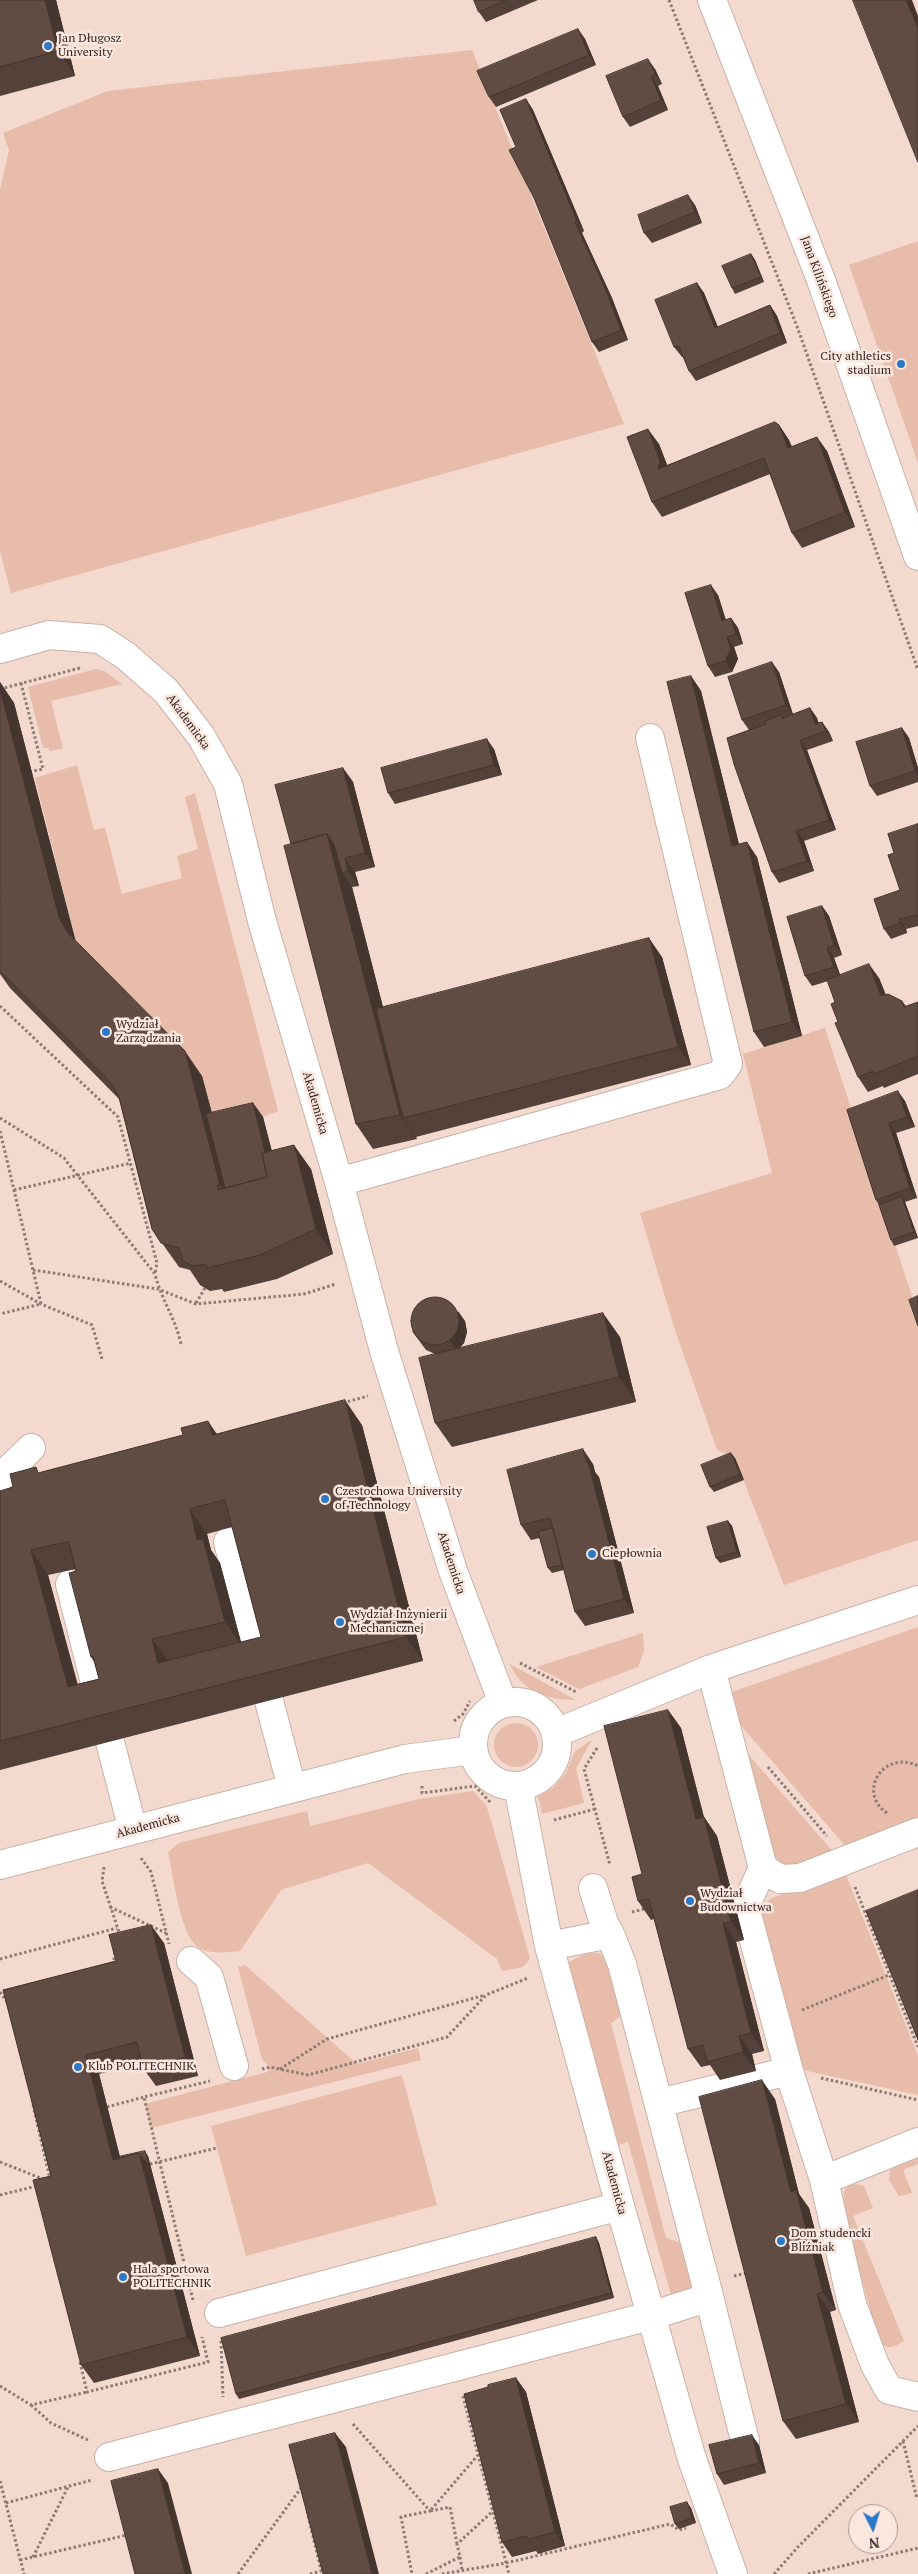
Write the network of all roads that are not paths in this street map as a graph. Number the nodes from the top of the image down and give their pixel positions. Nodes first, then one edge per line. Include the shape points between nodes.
1 (712, 0) edge
2 (918, 556) edge
3 (0, 649) edge
4 (650, 738) dead end
5 (339, 1182) junction
6 (31, 1448) dead end
7 (0, 1478) edge
8 (228, 1542) edge
9 (70, 1584) edge
10 (918, 1600) edge
11 (260, 1666) edge
12 (711, 1668) junction
13 (269, 1701) edge
14 (503, 1703) junction
15 (101, 1707) edge
16 (556, 1733) junction
17 (110, 1742) edge
18 (472, 1750) junction
19 (518, 1786) junction
20 (292, 1788) junction
21 (918, 1832) edge
22 (133, 1842) junction
23 (0, 1865) edge
24 (764, 1868) junction
25 (593, 1888) dead end
26 (617, 1924) junction
27 (549, 1946) junction
28 (181, 1956) road end
29 (789, 2070) junction
30 (235, 2072) road end
31 (659, 2103) junction
32 (918, 2142) edge
33 (824, 2180) junction
34 (620, 2206) junction
35 (708, 2292) junction
36 (207, 2311) road end
37 (650, 2316) junction
38 (918, 2397) edge
39 (745, 2442) edge
40 (102, 2450) road end
41 (733, 2574) edge

1 - 2 street, Jana Kilińskiego via 821,280
3 - 5 street, Akademicka via 49,635 100,639 126,656 166,691 201,736 228,784 262,921
4 - 5 street via 728,1064 720,1075
5 - 14 street, Akademicka via 384,1351 453,1571
6 - 7 street
8 - 11 street
9 - 15 street
10 - 12 street
12 - 16 street
12 - 24 street
13 - 20 street
14 - 16 street via 530,1704 542,1710
14 - 18 street via 487,1712 476,1726
16 - 19 street via 555,1761 537,1781
17 - 22 street
18 - 19 street via 485,1775 496,1783
18 - 20 street, Akademicka via 405,1759
19 - 27 street, Akademicka
20 - 22 street, Akademicka
21 - 24 street via 800,1878 780,1879
22 - 23 street, Akademicka
24 - 29 street via 745,1907
25 - 26 street via 604,1923
26 - 27 street
26 - 31 street via 622,1964
27 - 34 street, Akademicka
28 - 30 street via 208,1977
29 - 31 street
29 - 33 street
31 - 35 street
32 - 33 street
33 - 38 street via 852,2304 875,2365 889,2390
34 - 36 street
34 - 37 street, Akademicka
35 - 37 street via 696,2303
35 - 39 street
37 - 40 street
37 - 41 street, Akademicka via 713,2520

